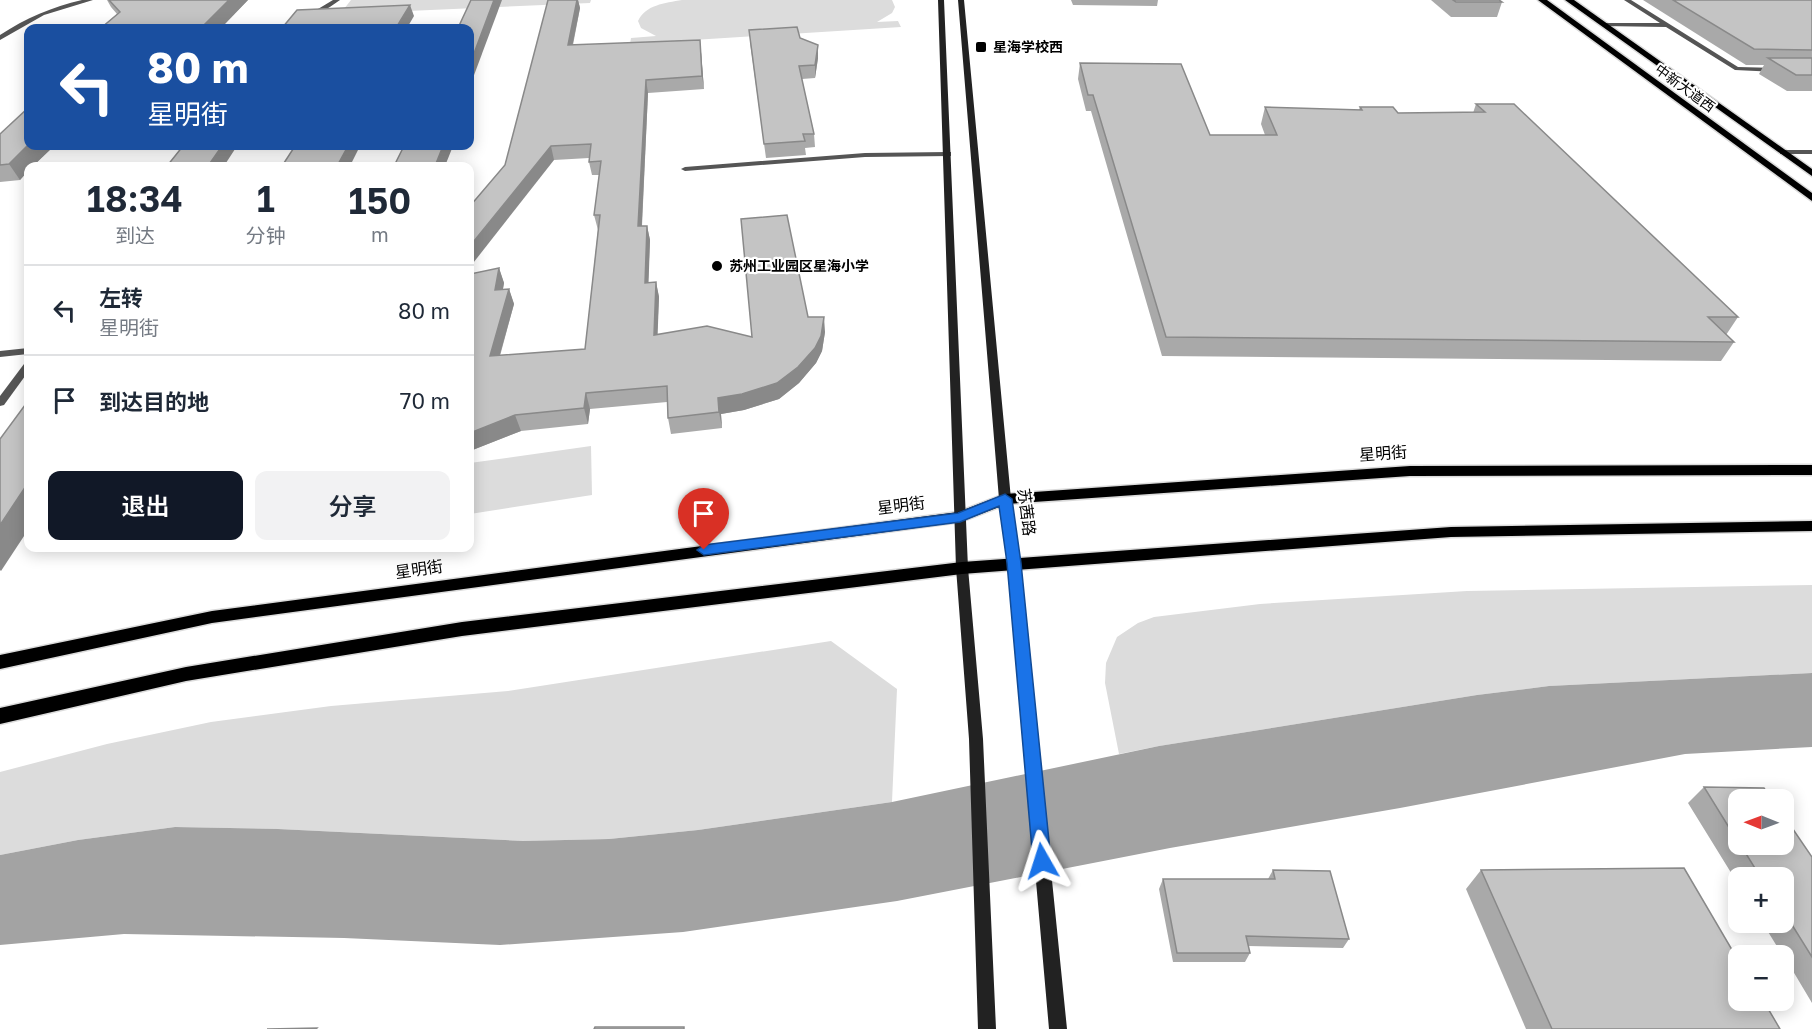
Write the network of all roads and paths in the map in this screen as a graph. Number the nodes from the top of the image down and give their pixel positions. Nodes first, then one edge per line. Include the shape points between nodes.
1 (90, 0) edge
2 (337, 0) edge
3 (941, 0) edge
4 (961, 0) edge
5 (1542, 0) edge
6 (1569, 0) edge
7 (1627, 0) edge
8 (304, 12) edge
9 (1604, 25) junction
10 (1667, 25) junction
11 (0, 38) edge
12 (1790, 70) edge
13 (1783, 152) junction
14 (1812, 152) edge
15 (948, 154) junction
16 (685, 169) dead end
17 (1812, 173) edge
18 (1812, 198) edge
19 (24, 351) edge
20 (0, 354) edge
21 (24, 371) edge
22 (0, 403) edge
23 (1812, 470) edge
24 (1005, 499) junction
25 (960, 517) junction
26 (1812, 526) edge
27 (1014, 563) junction
28 (962, 568) junction
29 (0, 662) edge
30 (0, 716) edge
31 (987, 1029) edge
32 (1058, 1029) edge

1 - 11 street via 41,12
2 - 8 street via 319,10
3 - 15 main road
4 - 24 main road, 苏茜路
5 - 18 main road, 中新大道西
6 - 9 main road, 中新大道西
7 - 10 street
9 - 10 street
9 - 13 main road, 中新大道西
10 - 12 street via 1737,69
13 - 14 street
13 - 17 main road, 中新大道西
15 - 16 street via 866,155
15 - 25 main road
19 - 20 street
21 - 22 street
23 - 24 main road, 星明街 via 1410,471
24 - 25 main road, 星明街
24 - 27 main road, 苏茜路
25 - 28 main road
25 - 29 main road, 星明街 via 212,616
26 - 27 main road via 1451,532
27 - 28 main road
27 - 32 main road, 苏茜路
28 - 30 main road via 462,629 186,674
28 - 31 main road via 976,739

